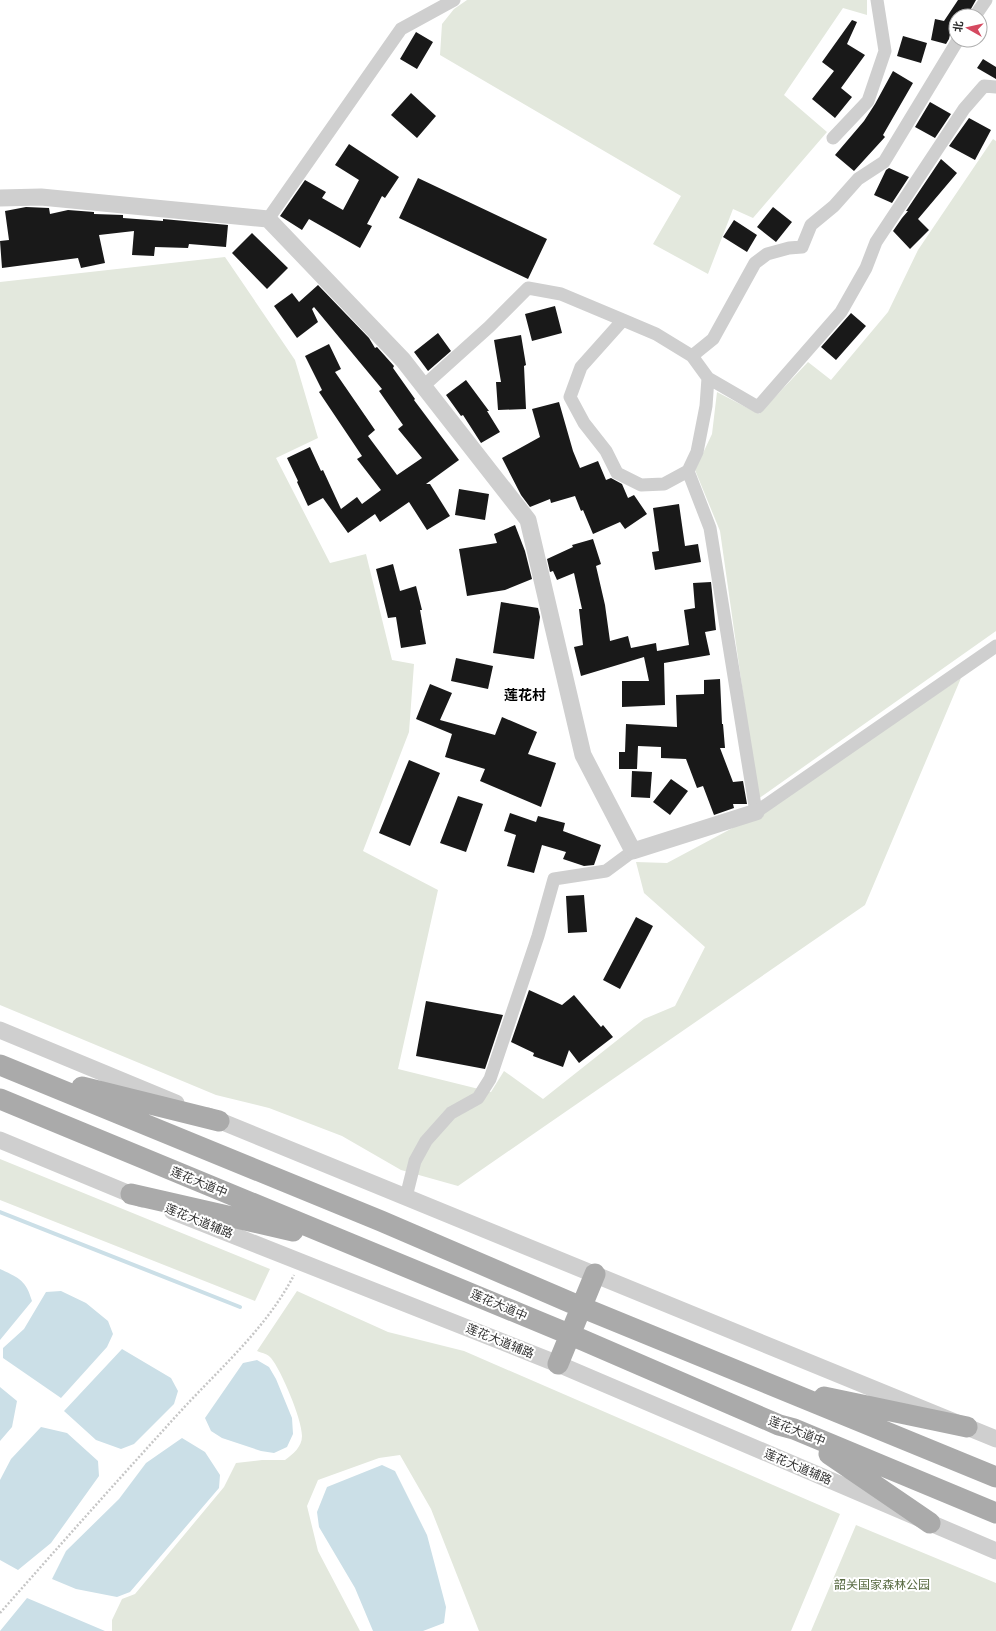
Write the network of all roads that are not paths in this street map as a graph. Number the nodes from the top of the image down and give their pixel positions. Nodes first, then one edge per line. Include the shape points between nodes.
1 (454, 0) edge
2 (877, 0) edge
3 (953, 48) edge
4 (996, 87) edge
5 (833, 138) dead end
6 (0, 198) edge
7 (268, 219) junction
8 (623, 320) junction
9 (692, 356) junction
10 (708, 378) junction
11 (430, 381) dead end
12 (688, 471) junction
13 (996, 646) edge
14 (756, 812) junction
15 (633, 851) junction
16 (0, 1030) edge
17 (5, 1067) edge
18 (0, 1099) edge
19 (219, 1121) junction
20 (0, 1140) edge
21 (131, 1194) junction
22 (406, 1197) junction
23 (381, 1221) junction
24 (361, 1248) junction
25 (595, 1274) junction
26 (581, 1307) junction
27 (571, 1335) junction
28 (558, 1364) junction
29 (783, 1390) junction
30 (786, 1427) junction
31 (967, 1427) junction
32 (996, 1439) edge
33 (996, 1477) edge
34 (996, 1513) edge
35 (930, 1523) junction
36 (996, 1551) edge

1 - 7 street via 401,29
2 - 5 street via 884,51 868,101
3 - 9 street via 884,162 858,180 834,206 811,225 802,247 767,254 755,263 713,339
4 - 10 street via 984,86 964,109 876,242 866,268 841,312 758,407
6 - 7 street via 41,197
7 - 15 street via 403,360 528,520 583,755
8 - 9 street via 656,334
8 - 11 street via 561,294 528,288
8 - 12 street via 580,367 570,396 584,423 606,451 617,473 641,486 664,484
9 - 10 street
10 - 12 street via 698,452
12 - 14 street via 710,528
13 - 14 street
14 - 15 street
15 - 22 street via 606,871 554,880 490,1079 478,1098 451,1113 426,1141 416,1161
16 - 19 street
17 - 19 main road
17 - 23 main road
18 - 24 main road, 莲花大道中
19 - 22 street
20 - 21 street, 莲花大道辅路
21 - 24 main road
21 - 28 street, 莲花大道辅路
22 - 25 street
23 - 24 main road
23 - 26 main road
24 - 27 main road, 莲花大道中
25 - 26 main road
25 - 31 street
26 - 27 main road
26 - 29 main road
27 - 28 main road
27 - 30 main road, 莲花大道中
28 - 35 street, 莲花大道辅路
29 - 30 main road
29 - 31 main road
29 - 33 main road
30 - 34 main road, 莲花大道中
30 - 35 main road
31 - 32 street
35 - 36 street, 莲花大道辅路

